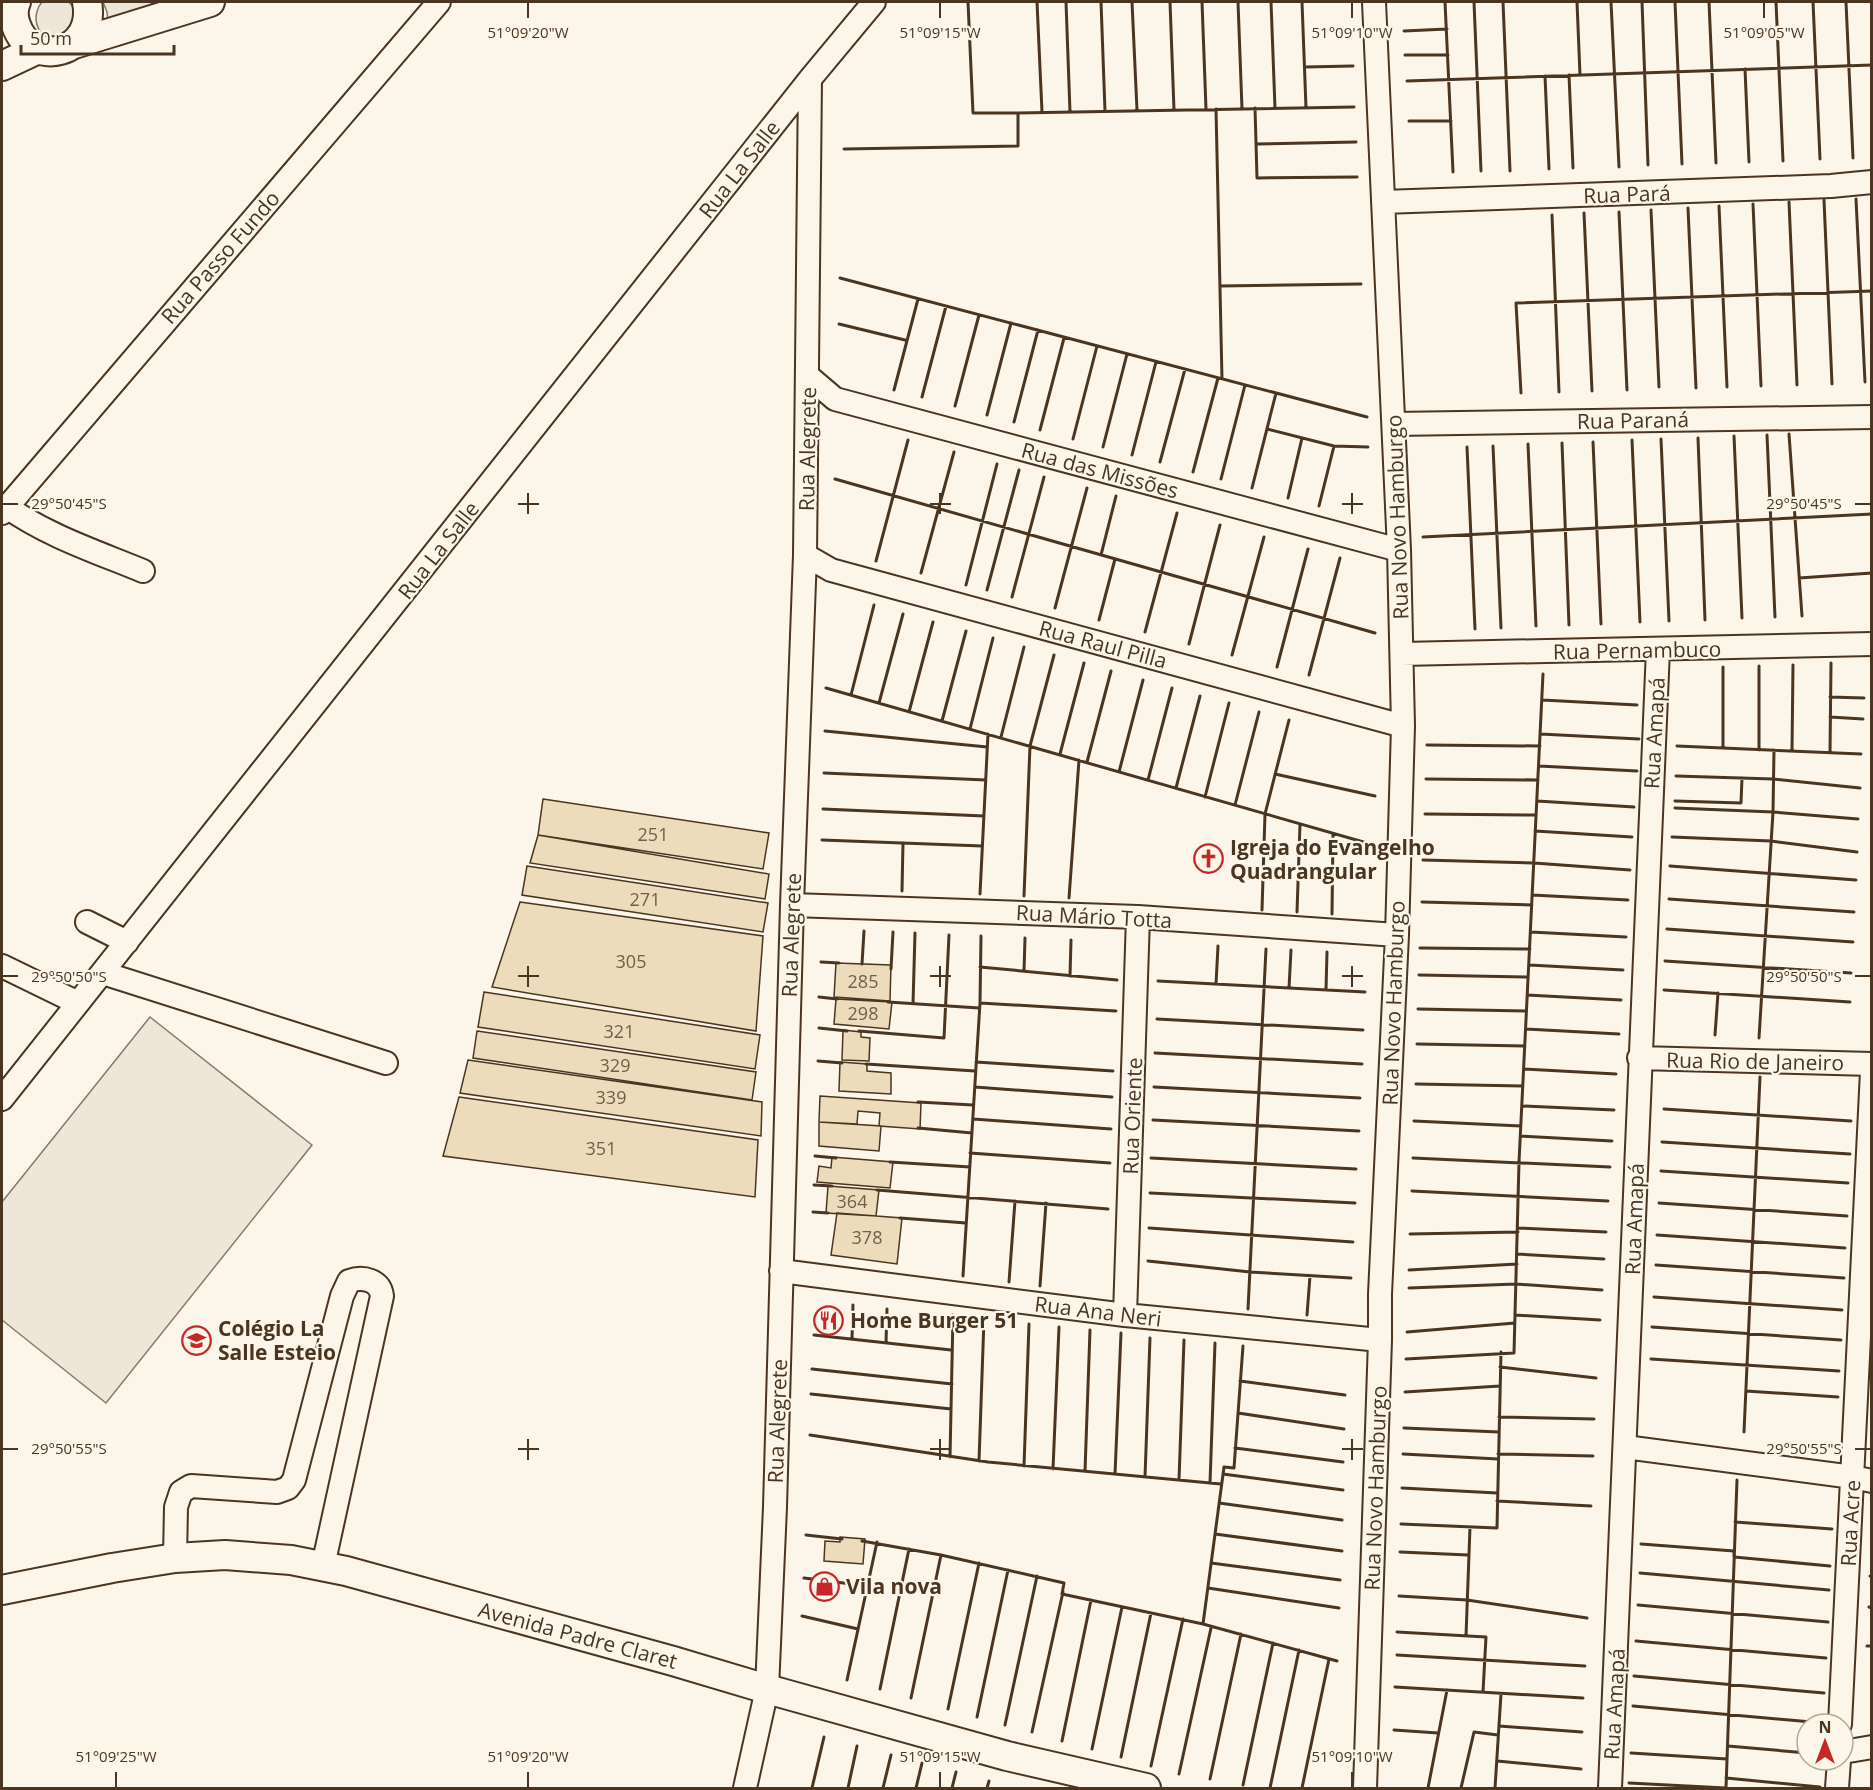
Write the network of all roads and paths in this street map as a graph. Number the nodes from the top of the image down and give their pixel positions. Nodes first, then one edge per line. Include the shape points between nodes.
1 (87, 2) edge
2 (210, 2) edge
3 (440, 2) edge
4 (874, 2) edge
5 (1374, 2) edge
6 (177, 7) edge
7 (18, 23) edge
8 (74, 44) junction
9 (2, 57) edge
10 (2, 66) edge
11 (810, 79) junction
12 (1872, 183) edge
13 (1383, 202) junction
14 (808, 376) junction
15 (1871, 420) edge
16 (1394, 424) junction
17 (4, 510) edge
18 (1399, 550) junction
19 (805, 555) junction
20 (144, 571) dead end
21 (1872, 644) edge
22 (1658, 649) junction
23 (1402, 654) junction
24 (1403, 726) junction
25 (792, 904) junction
26 (1138, 917) junction
27 (87, 922) dead end
28 (1396, 935) junction
29 (127, 942) junction
30 (2, 966) edge
31 (103, 973) junction
32 (78, 1003) junction
33 (1639, 1058) junction
34 (386, 1063) dead end
35 (1872, 1064) edge
36 (1872, 1071) edge
37 (2, 1099) edge
38 (781, 1271) junction
39 (1125, 1315) junction
40 (1380, 1340) junction
41 (1625, 1447) junction
42 (1862, 1479) edge
43 (175, 1558) junction
44 (323, 1566) junction
45 (2, 1590) edge
46 (767, 1689) junction
47 (1841, 1712) edge
48 (1872, 1747) edge
49 (1855, 1750) edge
50 (1838, 1772) edge
51 (744, 1788) edge
52 (1146, 1788) edge
53 (1365, 1788) edge
54 (1610, 1788) edge
55 (1837, 1788) edge

1 - 8 main road via 88,25
2 - 6 main road
3 - 17 street, Rua Passo Fundo
4 - 11 street, Rua La Salle
5 - 13 street, Rua Novo Hamburgo
6 - 8 main road
7 - 8 main road via 50,51
7 - 9 main road
7 - 10 main road
11 - 14 street, Rua Alegrete
11 - 29 street, Rua La Salle
12 - 13 street, Rua Pará
13 - 16 street, Rua Novo Hamburgo
14 - 18 street, Rua das Missões via 835,399
14 - 19 street, Rua Alegrete
15 - 16 street, Rua Paraná
16 - 18 street, Rua Novo Hamburgo
17 - 20 street
18 - 23 street, Rua Novo Hamburgo
19 - 24 street, Rua Raul Pilla via 831,570
19 - 25 street, Rua Alegrete
21 - 22 street, Rua Pernambuco
22 - 23 street, Rua Pernambuco
22 - 33 street, Rua Amapá
23 - 24 street, Rua Novo Hamburgo
24 - 28 street, Rua Novo Hamburgo
25 - 26 street, Rua Mário Totta
25 - 38 street, Rua Alegrete
26 - 28 street, Rua Mário Totta
26 - 39 street, Rua Oriente
27 - 29 street
28 - 40 street, Rua Novo Hamburgo
29 - 31 street, Rua La Salle
30 - 32 street
31 - 32 street, Rua La Salle
31 - 34 street
32 - 37 street, Rua La Salle
33 - 35 street, Rua Rio de Janeiro
33 - 41 street, Rua Amapá
36 - 42 street, Rua Acre
38 - 39 street, Rua Ana Neri
38 - 46 street, Rua Alegrete
39 - 40 street, Rua Ana Neri
40 - 53 street, Rua Novo Hamburgo
41 - 42 street
41 - 54 street, Rua Amapá
42 - 47 street, Rua Acre
43 - 44 main road, Avenida Padre Claret via 225,1555
43 - 44 street via 176,1507 182,1492 191,1486 277,1492 288,1488 294,1480 342,1296 349,1281 358,1278 376,1283 382,1296
43 - 45 main road, Avenida Padre Claret
44 - 46 main road, Avenida Padre Claret
46 - 51 street, Rua Alegrete
46 - 52 main road, Avenida Padre Claret via 997,1753
48 - 49 street
50 - 55 street

